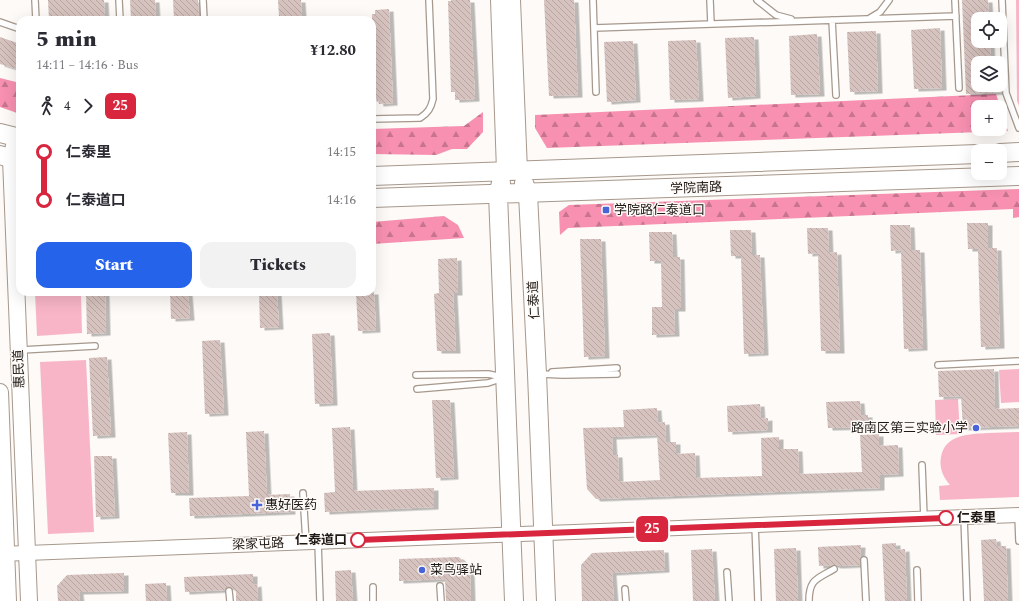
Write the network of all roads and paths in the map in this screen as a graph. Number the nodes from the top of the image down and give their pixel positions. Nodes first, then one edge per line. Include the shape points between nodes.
1 (35, 0) edge
2 (118, 0) edge
3 (203, 0) edge
4 (429, 0) edge
5 (499, 0) edge
6 (512, 0) edge
7 (593, 0) edge
8 (710, 0) edge
9 (757, 0) edge
10 (889, 0) edge
11 (955, 0) edge
12 (1002, 0) edge
13 (36, 16) edge
14 (120, 16) edge
15 (204, 16) edge
16 (956, 16) junction
17 (870, 19) junction
18 (832, 20) junction
19 (797, 21) junction
20 (0, 22) edge
21 (711, 24) junction
22 (16, 28) edge
23 (594, 28) junction
24 (959, 88) dead end
25 (596, 92) dead end
26 (836, 95) dead end
27 (376, 119) edge
28 (1019, 128) edge
29 (12, 136) edge
30 (1019, 152) edge
31 (1007, 153) edge
32 (971, 154) edge
33 (10, 158) edge
34 (512, 171) junction
35 (376, 176) edge
36 (1019, 176) edge
37 (498, 194) junction
38 (528, 194) junction
39 (376, 198) edge
40 (95, 346) dead end
41 (18, 350) junction
42 (1019, 361) edge
43 (938, 365) dead end
44 (617, 371) dead end
45 (538, 374) junction
46 (416, 375) dead end
47 (505, 378) junction
48 (417, 389) dead end
49 (0, 392) edge
50 (922, 465) dead end
51 (303, 493) dead end
52 (1018, 515) edge
53 (964, 517) junction
54 (924, 519) junction
55 (755, 525) junction
56 (543, 533) junction
57 (511, 534) junction
58 (1019, 541) edge
59 (312, 542) junction
60 (27, 553) junction
61 (3, 554) edge
62 (864, 560) dead end
63 (834, 569) dead end
64 (917, 570) dead end
65 (727, 572) dead end
66 (440, 586) dead end
67 (373, 587) dead end
68 (625, 588) dead end
69 (229, 591) dead end
70 (8, 601) edge
71 (29, 601) edge
72 (230, 601) edge
73 (320, 601) edge
74 (373, 601) edge
75 (440, 601) edge
76 (514, 601) edge
77 (546, 601) edge
78 (626, 601) edge
79 (728, 601) edge
80 (758, 601) edge
81 (809, 601) edge
82 (866, 601) edge
83 (918, 601) edge
84 (967, 601) edge

1 - 13 lane
2 - 14 lane
3 - 15 lane
4 - 27 lane via 433,99 431,107 420,118
5 - 34 main road, 仁泰道
6 - 34 main road, 仁泰道
7 - 23 lane
8 - 21 lane
9 - 19 lane via 776,15
10 - 17 lane via 880,12
11 - 16 lane
12 - 28 lane via 1006,93
16 - 17 lane
16 - 24 lane
17 - 18 lane
18 - 19 lane
18 - 26 lane
19 - 21 lane
20 - 22 lane
21 - 23 lane
23 - 25 lane
29 - 33 main road, 惠民道
30 - 31 main road
32 - 34 main road, 学院南路
33 - 41 main road, 惠民道
34 - 35 main road, 学院南路
34 - 37 main road, 仁泰道
34 - 38 main road, 仁泰道
36 - 38 main road, 学院南路
37 - 38 main road, 学院南路
37 - 39 main road, 学院南路
37 - 47 main road, 仁泰道
38 - 45 main road, 仁泰道
40 - 41 lane
41 - 60 main road, 惠民道
42 - 43 lane
44 - 45 lane
45 - 56 main road, 仁泰道
46 - 47 lane via 488,374
47 - 48 lane via 488,383
47 - 57 main road, 仁泰道
49 - 61 main road, 惠民道
50 - 54 lane
51 - 59 lane
52 - 53 street, 梁家屯路
52 - 58 lane
53 - 54 street, 梁家屯路
53 - 84 lane
54 - 55 street, 梁家屯路
55 - 56 street, 梁家屯路
55 - 80 lane
56 - 57 street, 梁家屯路
56 - 77 main road, 仁泰道
57 - 59 street, 梁家屯路
57 - 76 main road, 仁泰道
59 - 60 street, 梁家屯路
59 - 73 lane
60 - 61 street, 梁家屯路
60 - 71 main road, 惠民道
61 - 70 main road, 惠民道
62 - 82 lane
63 - 81 lane via 812,582
64 - 83 lane
65 - 79 lane
66 - 75 lane
67 - 74 lane
68 - 78 lane
69 - 72 lane

